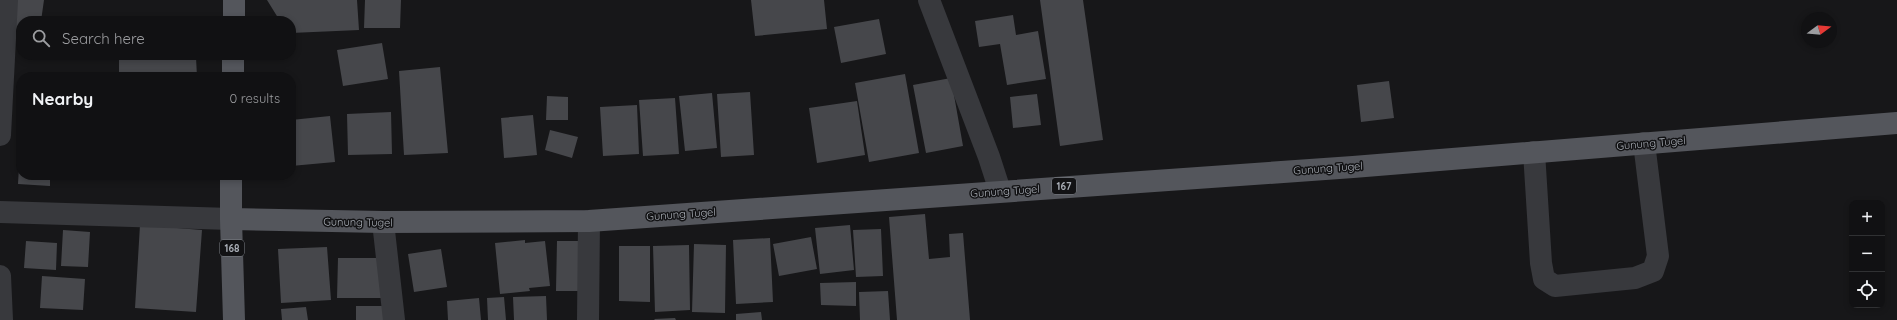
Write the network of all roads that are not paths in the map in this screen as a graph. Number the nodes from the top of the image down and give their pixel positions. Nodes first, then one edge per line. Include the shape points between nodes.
1 (7, 0) edge
2 (234, 0) edge
3 (929, 0) edge
4 (234, 16) edge
5 (233, 60) edge
6 (233, 72) edge
7 (1897, 123) edge
8 (0, 135) edge
9 (1644, 143) junction
10 (1534, 152) junction
11 (231, 180) edge
12 (1000, 191) junction
13 (0, 212) edge
14 (231, 219) junction
15 (588, 221) junction
16 (384, 222) junction
17 (0, 276) edge
18 (2, 320) edge
19 (234, 320) edge
20 (394, 320) edge
21 (588, 320) edge

1 - 8 street
2 - 4 main road
3 - 12 street
5 - 6 main road
7 - 9 main road, Gunung Tugel / 167
9 - 10 main road, Gunung Tugel / 167
9 - 10 street via 1658,256 1652,271 1635,278 1555,286 1544,279 1541,263
10 - 12 main road, Gunung Tugel / 167
11 - 14 main road, 168
12 - 15 main road, Gunung Tugel / 167
13 - 14 street
14 - 16 main road, Gunung Tugel / 167
14 - 19 main road, 168
15 - 16 main road, Gunung Tugel / 167
15 - 21 street
16 - 20 street
17 - 18 street

